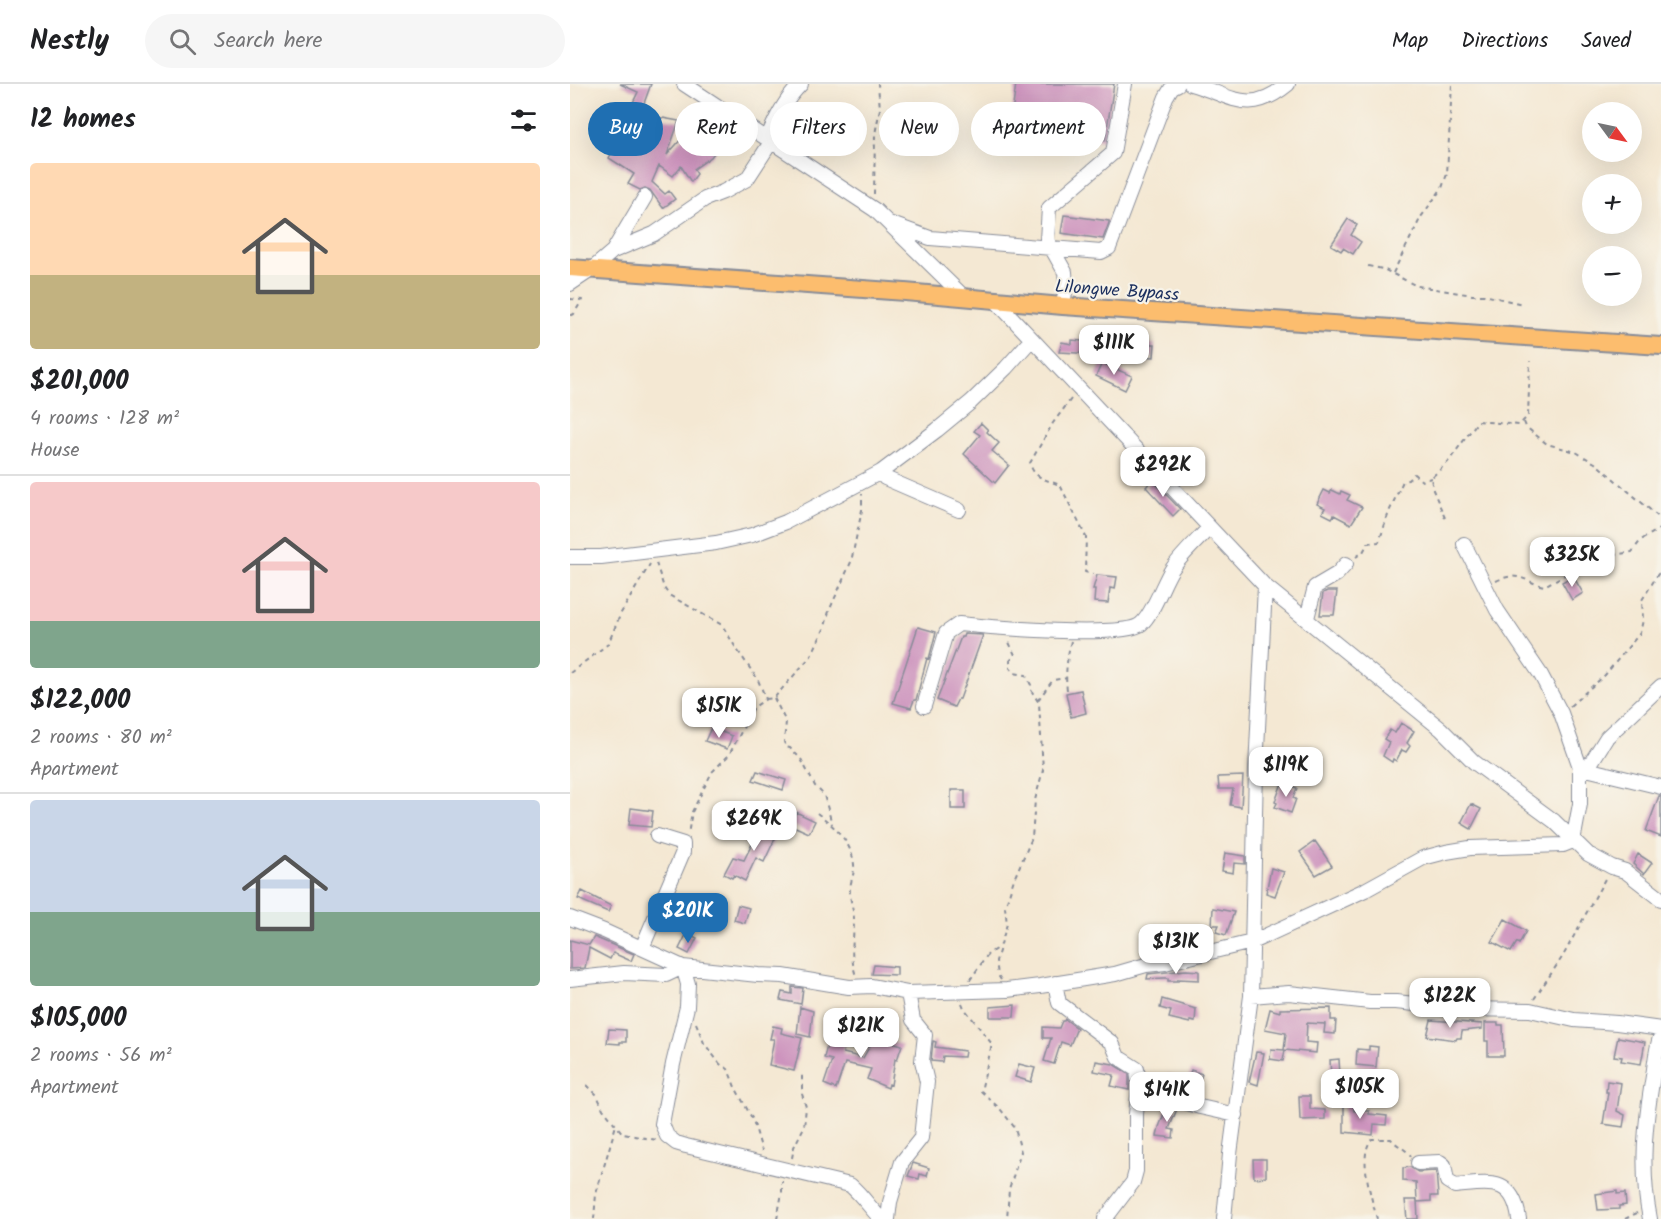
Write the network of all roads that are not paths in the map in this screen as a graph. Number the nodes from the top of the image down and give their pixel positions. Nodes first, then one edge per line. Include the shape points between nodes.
1 (684, 84) edge
2 (801, 84) edge
3 (1125, 84) edge
4 (1178, 84) edge
5 (1191, 84) edge
6 (1288, 84) edge
7 (769, 141) junction
8 (645, 197) dead end
9 (889, 223) junction
10 (1052, 248) junction
11 (613, 251) junction
12 (570, 268) edge
13 (591, 270) junction
14 (570, 284) edge
15 (965, 298) junction
16 (996, 301) junction
17 (1063, 306) junction
18 (1031, 340) junction
19 (1661, 346) edge
20 (881, 472) junction
21 (959, 510) dead end
22 (1209, 528) junction
23 (1464, 544) dead end
24 (570, 557) edge
25 (1346, 564) road end
26 (1265, 586) junction
27 (1307, 618) junction
28 (1661, 686) edge
29 (924, 706) dead end
30 (1584, 768) junction
31 (1661, 788) edge
32 (657, 836) dead end
33 (1573, 841) junction
34 (1661, 899) edge
35 (570, 918) edge
36 (1252, 942) junction
37 (642, 948) junction
38 (683, 967) junction
39 (570, 979) edge
40 (1055, 983) junction
41 (908, 993) junction
42 (1251, 996) junction
43 (1661, 1029) edge
44 (1661, 1035) edge
45 (1139, 1088) junction
46 (1236, 1115) junction
47 (1418, 1163) road end
48 (881, 1219) edge
49 (888, 1219) edge
50 (1105, 1219) edge
51 (1224, 1219) edge
52 (1519, 1219) edge
53 (1650, 1219) edge

1 - 7 street
2 - 7 street via 777,117
3 - 10 street via 1113,153 1049,208 1047,240
4 - 10 street via 1166,97 1109,248 1101,252
5 - 6 street via 1248,102 1267,99
7 - 9 street
7 - 11 street via 747,179 705,199 654,234
8 - 11 street
9 - 10 street via 930,238
9 - 15 street
10 - 17 street via 1065,272
11 - 13 street
12 - 13 main road, Lilongwe Bypass
13 - 14 street
13 - 15 main road, Lilongwe Bypass
15 - 16 main road, Lilongwe Bypass
16 - 17 main road, Lilongwe Bypass
16 - 18 street
17 - 19 main road, Lilongwe Bypass
18 - 20 street via 971,402
18 - 22 street
20 - 21 street via 885,478
20 - 24 street via 786,522 752,535 657,551
22 - 26 street
22 - 29 street via 1173,568 1145,620 1127,630 959,624 946,633
23 - 30 street via 1497,610 1541,675
25 - 27 street via 1316,587
26 - 27 street
26 - 36 street
27 - 33 street via 1441,729 1474,762 1554,821
28 - 30 street via 1607,737
30 - 31 street
30 - 33 street
32 - 37 street via 683,844 683,852
33 - 34 street via 1588,854 1625,871
33 - 36 street via 1563,845 1463,849 1423,858 1365,890
35 - 37 street
36 - 40 street via 1115,974
36 - 42 street
37 - 38 street
38 - 39 street via 666,975 624,973
38 - 41 street
38 - 48 street via 688,984 687,1007 662,1124 667,1136 676,1143 777,1171 850,1185
40 - 41 street via 1007,990
40 - 45 street via 1059,1003 1112,1043 1118,1057 1137,1069
41 - 49 street via 913,1020 925,1035 922,1061 927,1082 921,1138 902,1162
42 - 43 street via 1289,993 1461,1009 1530,1010 1574,1020
42 - 46 street
44 - 53 street via 1643,1153
45 - 46 street
45 - 50 street via 1136,1171 1133,1182
46 - 51 street
47 - 52 street via 1440,1162 1447,1180 1455,1186 1501,1184 1511,1194

